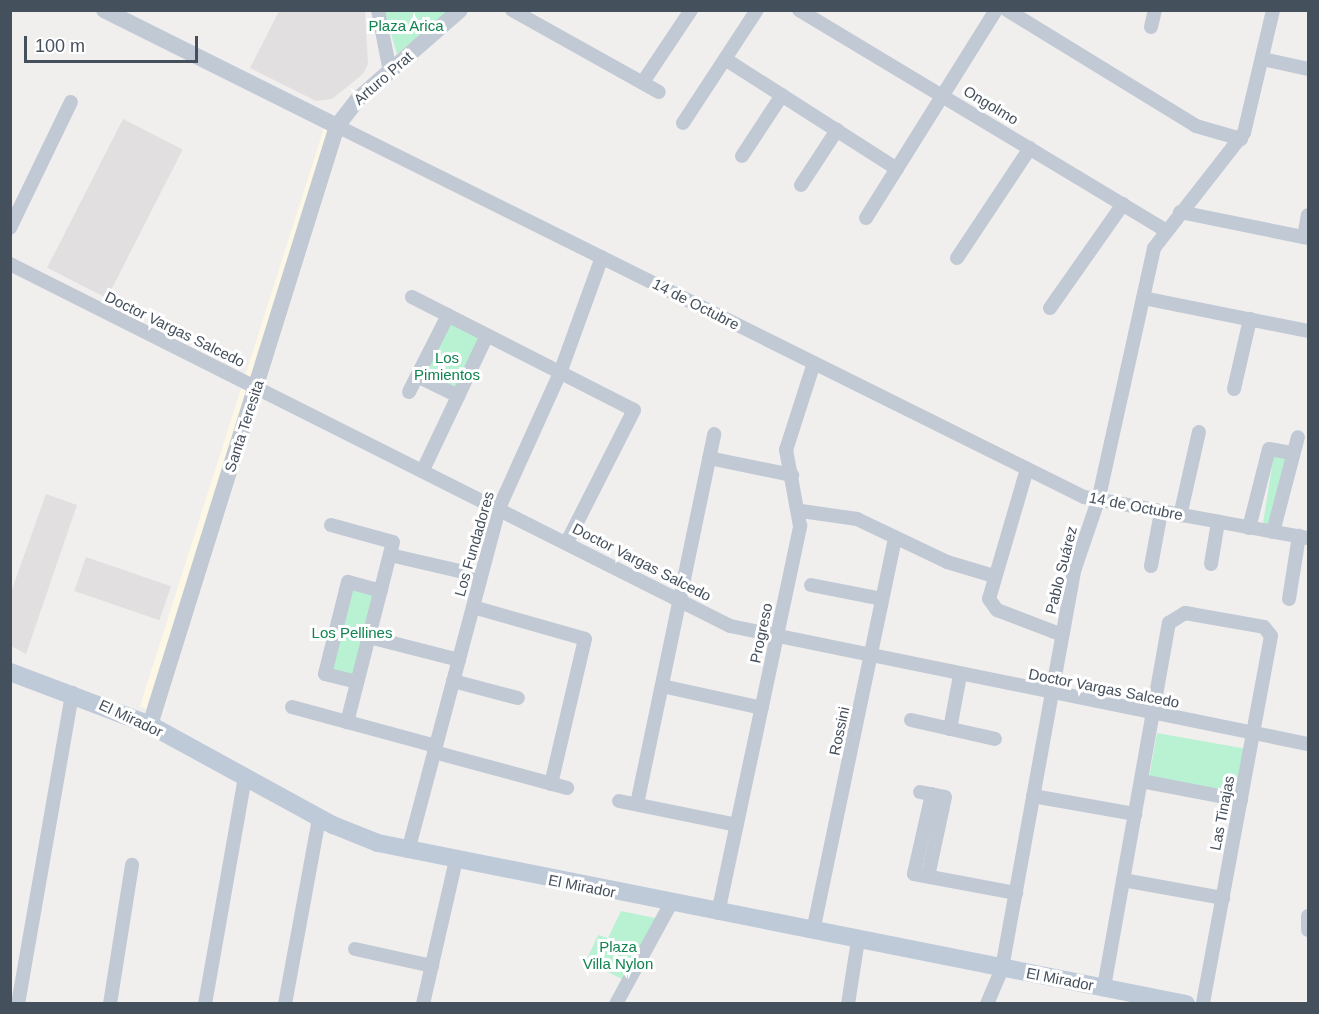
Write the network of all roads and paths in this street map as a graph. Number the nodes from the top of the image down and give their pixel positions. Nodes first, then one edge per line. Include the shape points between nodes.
1 (104, 10) edge
2 (378, 10) edge
3 (460, 10) edge
4 (512, 10) edge
5 (692, 10) edge
6 (757, 10) edge
7 (799, 10) edge
8 (996, 10) edge
9 (1007, 10) edge
10 (1155, 10) edge
11 (1273, 10) edge
12 (1151, 27) dead end
13 (725, 59) junction
14 (1263, 59) junction
15 (1308, 69) edge
16 (390, 72) junction
17 (643, 82) junction
18 (658, 92) dead end
19 (782, 95) junction
20 (942, 96) junction
21 (71, 102) dead end
22 (683, 123) dead end
23 (337, 126) junction
24 (837, 130) junction
25 (1241, 139) junction
26 (1030, 148) junction
27 (742, 156) dead end
28 (897, 169) junction
29 (801, 185) dead end
30 (1123, 204) junction
31 (1179, 213) junction
32 (1308, 215) edge
33 (866, 218) dead end
34 (10, 228) edge
35 (1165, 230) junction
36 (1306, 237) edge
37 (602, 257) junction
38 (957, 258) dead end
39 (10, 264) edge
40 (412, 297) dead end
41 (1143, 298) junction
42 (1050, 308) dead end
43 (448, 315) junction
44 (1250, 319) junction
45 (1308, 331) edge
46 (487, 335) junction
47 (814, 363) junction
48 (560, 373) junction
49 (417, 376) junction
50 (257, 387) junction
51 (1234, 389) dead end
52 (409, 392) dead end
53 (458, 396) junction
54 (1199, 432) dead end
55 (714, 434) dead end
56 (1298, 436) dead end
57 (1292, 453) junction
58 (709, 458) junction
59 (1027, 469) junction
60 (423, 470) junction
61 (792, 475) junction
62 (1098, 501) junction
63 (499, 508) junction
64 (801, 511) junction
65 (1161, 512) junction
66 (1180, 516) junction
67 (1218, 522) junction
68 (331, 525) dead end
69 (1249, 528) junction
70 (1273, 532) junction
71 (895, 537) junction
72 (1304, 537) edge
73 (567, 542) junction
74 (390, 555) junction
75 (1211, 564) dead end
76 (1151, 566) dead end
77 (481, 576) junction
78 (994, 576) junction
79 (811, 585) dead end
80 (381, 591) junction
81 (882, 599) junction
82 (1289, 599) dead end
83 (680, 600) junction
84 (473, 607) junction
85 (1062, 635) junction
86 (777, 636) junction
87 (369, 637) junction
88 (871, 656) junction
89 (459, 660) junction
90 (10, 672) edge
91 (960, 675) junction
92 (453, 681) junction
93 (357, 682) junction
94 (662, 686) junction
95 (72, 693) junction
96 (1051, 695) junction
97 (518, 698) dead end
98 (292, 707) dead end
99 (762, 708) junction
100 (1153, 714) junction
101 (911, 720) dead end
102 (347, 722) junction
103 (150, 725) junction
104 (950, 729) junction
105 (1253, 734) junction
106 (995, 739) dead end
107 (1308, 744) edge
108 (435, 749) junction
109 (245, 777) junction
110 (1141, 782) junction
111 (551, 784) junction
112 (567, 788) dead end
113 (932, 794) dead end
114 (1033, 796) junction
115 (1241, 800) junction
116 (619, 801) dead end
117 (636, 804) junction
118 (1135, 814) junction
119 (319, 818) junction
120 (737, 825) junction
121 (408, 851) junction
122 (456, 860) junction
123 (132, 866) dead end
124 (1123, 880) junction
125 (1016, 893) junction
126 (1223, 898) junction
127 (671, 903) junction
128 (718, 913) junction
129 (1308, 916) edge
130 (1308, 930) edge
131 (813, 931) junction
132 (858, 940) junction
133 (355, 949) dead end
134 (432, 966) junction
135 (1002, 968) junction
136 (1104, 987) junction
137 (1143, 999) edge
138 (18, 1004) edge
139 (110, 1004) edge
140 (206, 1004) edge
141 (285, 1004) edge
142 (423, 1004) edge
143 (616, 1004) edge
144 (848, 1004) edge
145 (987, 1004) edge
146 (1186, 1004) edge
147 (1203, 1004) edge

1 - 23 street, 14 de Octubre
2 - 16 street
3 - 16 street, Arturo Prat
4 - 17 street
5 - 17 street
6 - 13 street
7 - 20 street, Ongolmo
8 - 20 street
9 - 25 street via 1196,126
10 - 12 street
11 - 14 street
13 - 19 street
13 - 22 street
14 - 15 street
14 - 25 street
16 - 23 street, Arturo Prat via 350,106
17 - 18 street
19 - 24 street
19 - 27 street
20 - 26 street, Ongolmo
20 - 28 street
21 - 34 street
23 - 37 street, 14 de Octubre
23 - 50 street, Santa Teresita
24 - 28 street
24 - 29 street
25 - 31 street, Pablo Suárez
26 - 30 street, Ongolmo
26 - 38 street
28 - 33 street
30 - 35 street, Ongolmo
30 - 42 street
31 - 35 street, Pablo Suárez
31 - 36 street
32 - 36 street
35 - 41 street, Pablo Suárez via 1154,248
37 - 47 street, 14 de Octubre
37 - 48 street, Los Fundadores
39 - 50 street, Doctor Vargas Salcedo
40 - 43 street
41 - 44 street
41 - 62 street, Pablo Suárez
43 - 46 street
43 - 49 street
44 - 45 street
44 - 51 street
46 - 48 street
46 - 53 street
47 - 59 street, 14 de Octubre
47 - 61 street, Progreso via 786,444
48 - 63 street, Los Fundadores
48 - 73 street via 634,410
49 - 52 street
49 - 53 street
50 - 60 street, Doctor Vargas Salcedo
50 - 103 street, Santa Teresita
53 - 60 street
54 - 66 street
55 - 58 street
56 - 57 street
57 - 69 street via 1269,449
57 - 70 street
58 - 61 street
58 - 83 street
59 - 62 street, 14 de Octubre
59 - 78 street
60 - 63 street, Doctor Vargas Salcedo
61 - 64 street, Progreso
62 - 65 street, 14 de Octubre
62 - 85 street, Pablo Suárez via 1076,568
63 - 73 street, Doctor Vargas Salcedo
63 - 77 street, Los Fundadores
64 - 71 street via 857,519
64 - 86 street, Progreso
65 - 66 street, 14 de Octubre
65 - 76 street
66 - 67 street, 14 de Octubre
67 - 69 street, 14 de Octubre
67 - 75 street
68 - 74 street via 393,542
69 - 70 street, 14 de Octubre
70 - 72 street, 14 de Octubre
71 - 78 street via 956,566
71 - 81 street, Rossini
72 - 82 street
73 - 83 street, Doctor Vargas Salcedo
74 - 77 street
74 - 80 street
77 - 84 street, Los Fundadores
78 - 85 street via 989,594 993,607
79 - 81 street
80 - 87 street
80 - 93 street via 348,582 325,674
81 - 88 street, Rossini
83 - 86 street, Doctor Vargas Salcedo via 730,626
83 - 94 street
84 - 89 street, Los Fundadores
84 - 111 street via 585,639
85 - 96 street, Pablo Suárez
86 - 88 street, Doctor Vargas Salcedo
86 - 99 street, Progreso
87 - 89 street
87 - 93 street
88 - 91 street, Doctor Vargas Salcedo
88 - 131 street, Rossini
89 - 92 street, Los Fundadores
90 - 95 main road, El Mirador
91 - 96 street, Doctor Vargas Salcedo
91 - 104 street
92 - 97 street
92 - 108 street, Los Fundadores
93 - 102 street
94 - 99 street
94 - 117 street
95 - 103 main road, El Mirador
95 - 138 street
96 - 100 street, Doctor Vargas Salcedo
96 - 114 street, Pablo Suárez
98 - 102 street
99 - 120 street, Progreso
100 - 105 street, Doctor Vargas Salcedo
100 - 105 street, Las Tinajas via 1175,615 1269,629
100 - 110 street
101 - 104 street
102 - 108 street
103 - 109 main road, El Mirador
104 - 106 street
105 - 107 street, Doctor Vargas Salcedo
105 - 115 street, Las Tinajas
108 - 111 street
108 - 121 street, Los Fundadores
109 - 119 main road, El Mirador
109 - 140 street
110 - 115 street
110 - 118 street
111 - 112 street
113 - 125 street via 921,875
114 - 118 street
114 - 125 street, Pablo Suárez
115 - 126 street, Las Tinajas
116 - 117 street
117 - 120 street
118 - 124 street
119 - 121 main road, El Mirador
119 - 141 street
120 - 128 street, Progreso
121 - 122 main road, El Mirador
122 - 127 main road, El Mirador
122 - 134 street
123 - 139 street
124 - 126 street
124 - 136 street
125 - 135 street, Pablo Suárez
126 - 147 street, Las Tinajas
127 - 128 main road, El Mirador
127 - 143 street
128 - 131 main road, El Mirador
129 - 130 street
131 - 132 main road, El Mirador
132 - 135 main road, El Mirador
132 - 144 street
133 - 134 street
134 - 142 street
135 - 136 main road, El Mirador
135 - 145 street, Pablo Suárez
136 - 137 main road, El Mirador
137 - 146 main road, El Mirador

